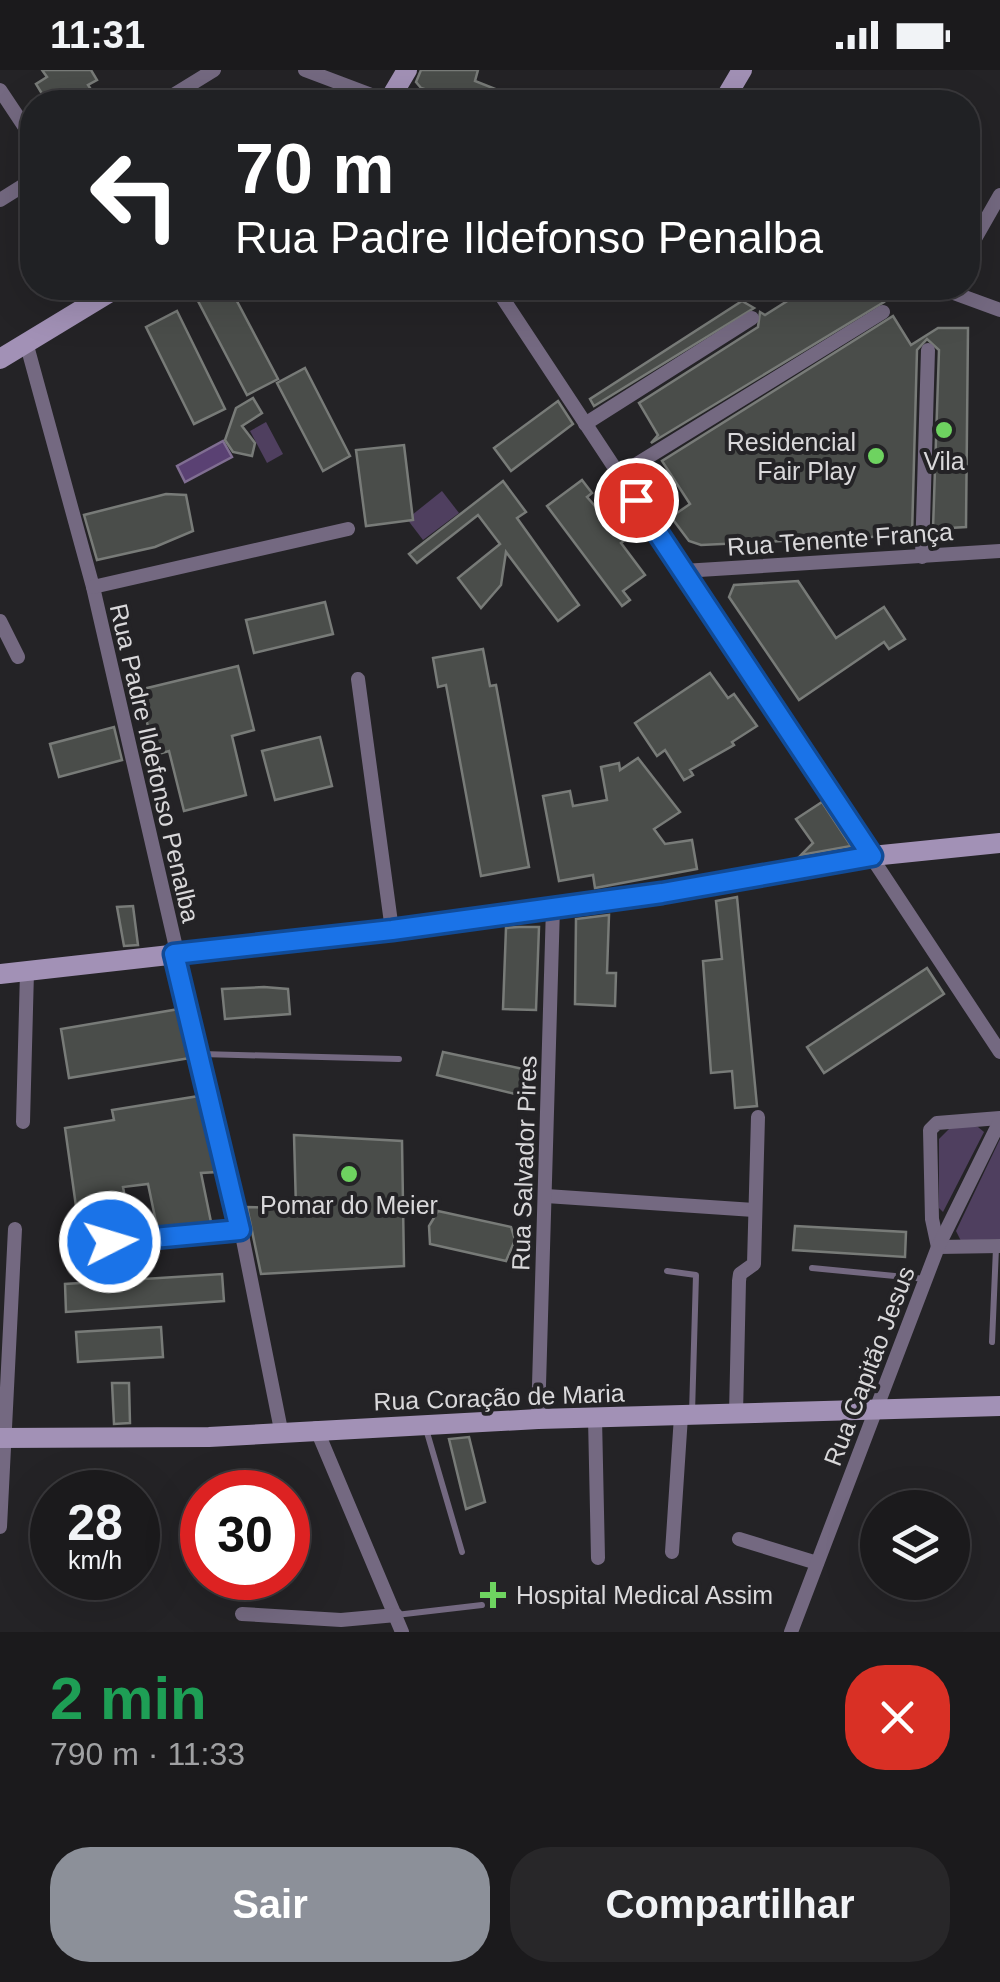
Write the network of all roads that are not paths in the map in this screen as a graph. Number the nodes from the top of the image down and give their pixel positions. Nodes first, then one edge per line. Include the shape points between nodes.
1 (214, 70) edge
2 (305, 70) edge
3 (0, 90) edge
4 (182, 90) edge
5 (358, 90) edge
6 (20, 120) edge
7 (1000, 196) edge
8 (980, 231) edge
9 (96, 300) edge
10 (504, 300) edge
11 (975, 300) edge
12 (1000, 310) edge
13 (884, 312) dead end
14 (752, 318) dead end
15 (26, 342) junction
16 (928, 350) dead end
17 (0, 360) edge
18 (586, 424) junction
19 (619, 475) junction
20 (348, 529) dead end
21 (1000, 551) edge
22 (922, 557) junction
23 (684, 571) junction
24 (92, 587) junction
25 (0, 621) edge
26 (18, 657) dead end
27 (358, 678) dead end
28 (1000, 843) edge
29 (872, 856) junction
30 (553, 907) junction
31 (392, 930) junction
32 (174, 954) junction
33 (27, 972) junction
34 (0, 974) edge
35 (1000, 1052) edge
36 (200, 1054) junction
37 (399, 1059) dead end
38 (758, 1118) dead end
39 (1000, 1119) edge
40 (23, 1122) dead end
41 (546, 1196) junction
42 (754, 1210) junction
43 (15, 1230) dead end
44 (240, 1230) junction
45 (75, 1246) dead end
46 (998, 1246) edge
47 (938, 1248) junction
48 (812, 1268) dead end
49 (667, 1270) dead end
50 (926, 1279) junction
51 (992, 1342) dead end
52 (1000, 1406) edge
53 (876, 1411) junction
54 (736, 1414) junction
55 (687, 1416) junction
56 (595, 1418) junction
57 (538, 1420) junction
58 (425, 1424) junction
59 (316, 1428) junction
60 (282, 1430) junction
61 (3, 1437) edge
62 (0, 1527) edge
63 (739, 1539) dead end
64 (462, 1552) dead end
65 (672, 1552) dead end
66 (598, 1558) dead end
67 (817, 1563) junction
68 (482, 1605) dead end
69 (242, 1614) dead end
70 (396, 1615) junction
71 (402, 1632) edge
72 (790, 1632) edge

1 - 4 street
2 - 5 street
3 - 6 street
7 - 8 street
9 - 15 street
10 - 18 street
11 - 12 street
13 - 19 street
14 - 18 street
15 - 17 street
15 - 24 street, Rua Padre Ildefonso Penalba
16 - 22 street
18 - 19 street
19 - 23 street
20 - 24 street
21 - 22 street, Rua Tenente França
22 - 23 street, Rua Tenente França
23 - 29 street
24 - 32 street, Rua Padre Ildefonso Penalba
25 - 26 street
27 - 31 street
28 - 29 street
29 - 30 street
29 - 35 street
30 - 31 street
30 - 41 street, Rua Salvador Pires
31 - 32 street
32 - 33 street
32 - 36 street, Rua Padre Ildefonso Penalba
33 - 34 street
33 - 40 street
36 - 37 lane
36 - 44 street, Rua Padre Ildefonso Penalba
38 - 42 street
39 - 47 street, Rua Capitão Jesus
39 - 47 street via 948,1121 930,1130
41 - 42 street
41 - 57 street, Rua Salvador Pires
42 - 54 street via 754,1264 739,1281
43 - 61 street
44 - 45 street
44 - 60 street, Rua Padre Ildefonso Penalba
46 - 47 street
46 - 51 lane
47 - 50 street, Rua Capitão Jesus
48 - 50 lane
49 - 55 lane via 696,1275
50 - 53 street, Rua Capitão Jesus
52 - 53 street, Rua Coração de Maria
53 - 54 street, Rua Coração de Maria
53 - 67 street, Rua Capitão Jesus
54 - 55 street, Rua Coração de Maria
55 - 56 street, Rua Coração de Maria
55 - 65 street
56 - 57 street, Rua Coração de Maria
56 - 66 street
57 - 58 street, Rua Coração de Maria
58 - 59 street, Rua Coração de Maria
58 - 64 lane
59 - 60 street, Rua Coração de Maria
59 - 70 street
60 - 61 street, Rua Coração de Maria via 209,1437
61 - 62 street
63 - 67 street
67 - 72 street, Rua Capitão Jesus
68 - 70 lane
69 - 70 street via 341,1620
70 - 71 street

